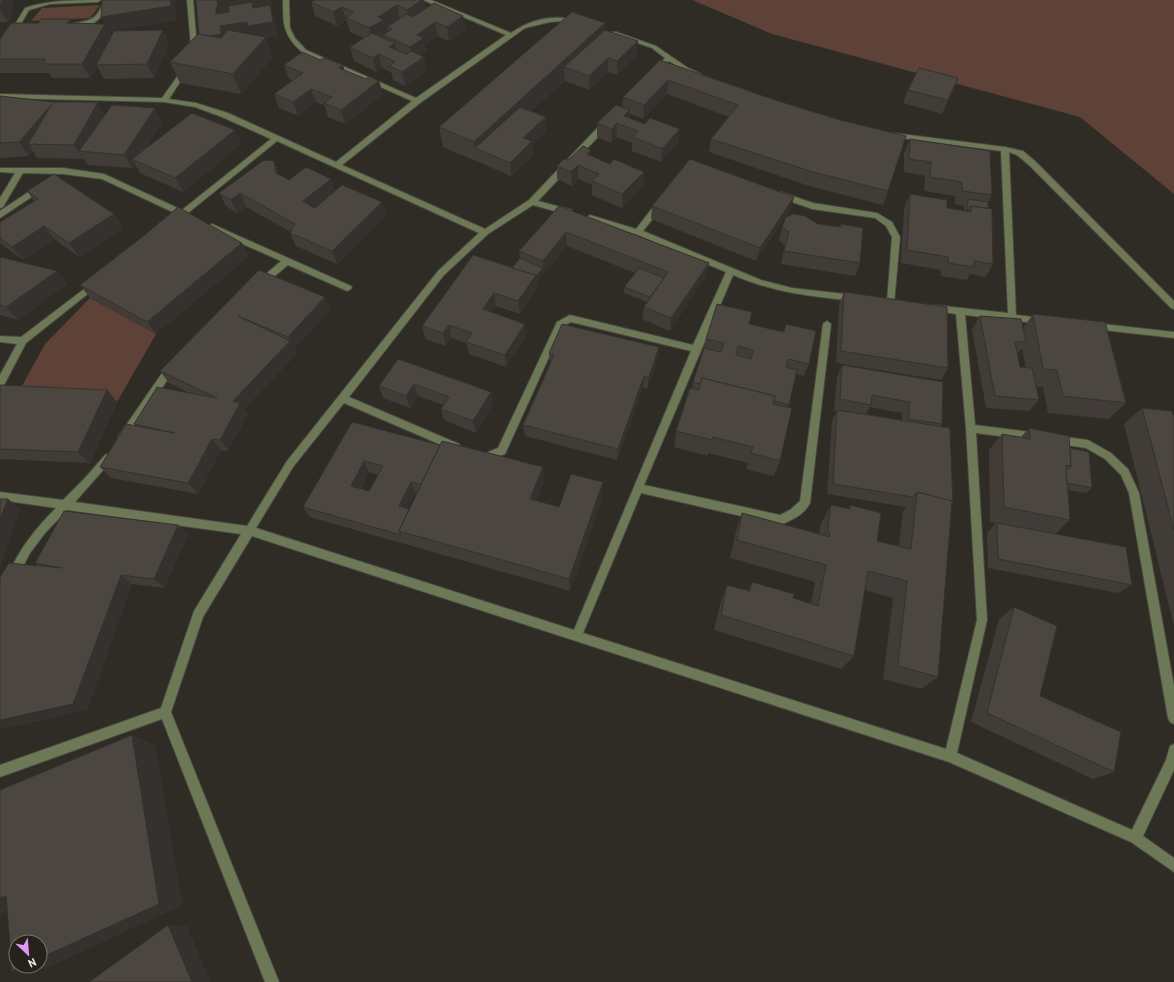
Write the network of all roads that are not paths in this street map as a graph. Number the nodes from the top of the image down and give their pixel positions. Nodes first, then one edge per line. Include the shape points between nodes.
1 (98, 0) edge
2 (107, 0) edge
3 (190, 0) edge
4 (286, 0) edge
5 (426, 0) edge
6 (587, 24) edge
7 (19, 25) junction
8 (26, 25) edge
9 (64, 25) edge
10 (608, 31) edge
11 (511, 35) junction
12 (0, 55) edge
13 (669, 58) junction
14 (653, 75) edge
15 (707, 78) edge
16 (0, 96) edge
17 (164, 100) junction
18 (417, 101) junction
19 (614, 115) edge
20 (882, 132) edge
21 (277, 138) junction
22 (1005, 149) junction
23 (337, 165) junction
24 (0, 170) edge
25 (20, 171) junction
26 (63, 171) junction
27 (776, 194) edge
28 (666, 197) edge
29 (532, 202) junction
30 (0, 205) edge
31 (182, 214) junction
32 (0, 215) edge
33 (170, 224) edge
34 (485, 232) junction
35 (638, 232) junction
36 (287, 261) junction
37 (730, 272) junction
38 (103, 278) edge
39 (348, 288) dead end
40 (252, 290) edge
41 (860, 298) edge
42 (891, 302) edge
43 (922, 306) edge
44 (1174, 306) edge
45 (960, 311) junction
46 (1012, 317) junction
47 (1051, 322) edge
48 (826, 324) dead end
49 (1082, 325) edge
50 (1174, 335) edge
51 (0, 339) edge
52 (23, 341) junction
53 (696, 349) junction
54 (179, 357) edge
55 (0, 384) edge
56 (342, 398) junction
57 (971, 428) junction
58 (639, 488) junction
59 (0, 496) edge
60 (66, 505) junction
61 (250, 531) junction
62 (10, 582) edge
63 (577, 635) junction
64 (165, 712) junction
65 (1174, 718) edge
66 (1174, 750) edge
67 (950, 756) junction
68 (0, 771) edge
69 (1135, 838) junction
70 (1174, 866) edge
71 (272, 982) edge

1 - 7 street via 35,4 27,9
2 - 9 street via 103,14 94,21 80,25
3 - 17 street via 194,47 191,60
4 - 18 street via 286,29 292,41 304,51
5 - 11 street
6 - 11 street via 558,18 539,20
7 - 8 street
7 - 12 street
10 - 13 street via 654,47
11 - 18 street
13 - 14 street
13 - 15 street
16 - 17 street
17 - 21 street via 196,105
18 - 23 street
19 - 29 street
20 - 22 street
21 - 23 street
21 - 31 street
22 - 44 street via 1020,153 1033,164
22 - 46 street
23 - 34 street
24 - 25 street
25 - 26 street
25 - 30 street
26 - 31 street via 104,177
26 - 32 street
27 - 42 street via 812,206 877,216 886,221 893,228 896,237
28 - 35 street
29 - 34 street
29 - 35 street
31 - 33 street
31 - 36 street
34 - 56 street via 441,273
35 - 37 street
36 - 39 street
36 - 40 street
37 - 41 street via 792,291
37 - 53 street
38 - 52 street
43 - 45 street
45 - 46 street
45 - 57 street
46 - 47 street
48 - 58 street via 805,503 799,511 780,520
49 - 50 street
51 - 52 street
52 - 55 street
53 - 56 street via 570,318 560,324 502,451 486,457
53 - 58 street
54 - 60 street via 114,449
56 - 61 street via 290,464
57 - 65 street via 1088,444 1108,456 1125,472 1134,493
57 - 67 street via 982,620
58 - 63 street
59 - 60 street
60 - 61 street
60 - 62 street via 41,530 26,550
61 - 63 street
61 - 64 street via 198,615
63 - 67 street
64 - 68 street
64 - 71 street
66 - 69 street via 1172,761
67 - 69 street
69 - 70 street

